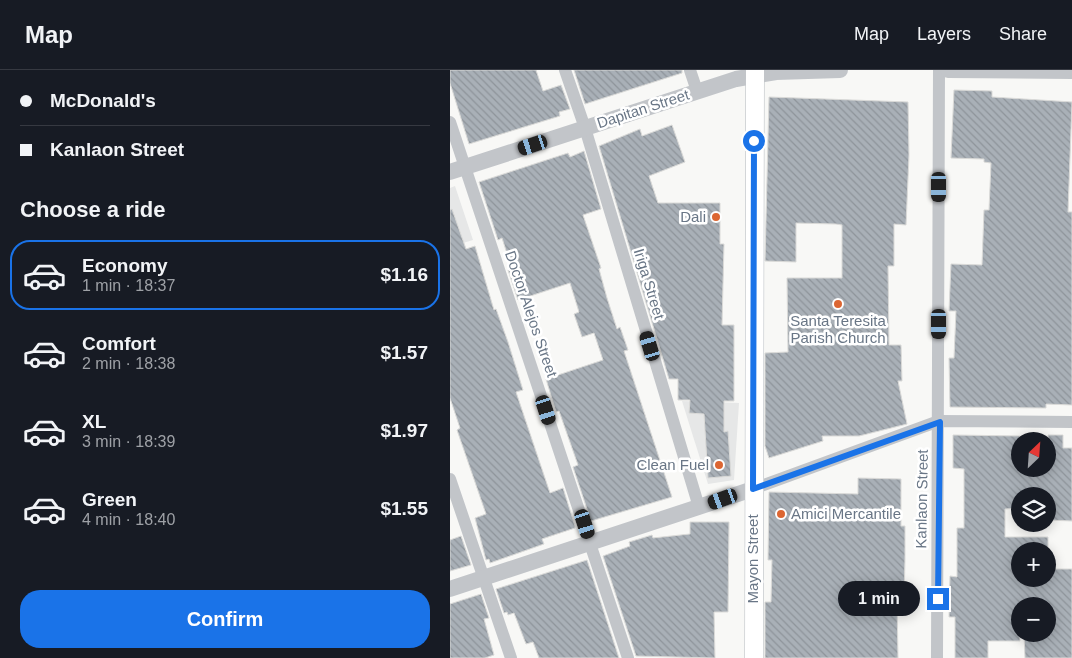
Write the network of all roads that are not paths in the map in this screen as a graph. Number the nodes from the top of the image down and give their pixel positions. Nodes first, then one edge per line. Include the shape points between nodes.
1 (565, 70) edge
2 (690, 70) edge
3 (840, 70) edge
4 (939, 70) edge
5 (948, 70) edge
6 (1072, 71) edge
7 (755, 72) edge
8 (697, 91) junction
9 (450, 122) edge
10 (585, 128) junction
11 (457, 170) edge
12 (940, 422) junction
13 (1072, 422) edge
14 (450, 479) edge
15 (753, 489) junction
16 (699, 507) junction
17 (591, 543) junction
18 (484, 578) junction
19 (450, 589) edge
20 (511, 658) edge
21 (628, 658) edge
22 (754, 658) edge
23 (937, 658) edge

1 - 10 street, Iriga Street
2 - 8 street
3 - 7 street, Dapitan Street
4 - 12 street, Kanlaon Street
5 - 6 street
7 - 8 street, Dapitan Street
7 - 15 main road, Mayon Street
8 - 10 street, Dapitan Street
9 - 11 street, Doctor Alejos Street
10 - 11 street, Dapitan Street
10 - 16 street, Iriga Street
11 - 17 street, Doctor Alejos Street
12 - 13 street
12 - 15 street
12 - 23 street, Kanlaon Street
14 - 18 street
15 - 16 street
15 - 22 main road, Mayon Street
16 - 17 street
17 - 18 street
17 - 21 street, Doctor Alejos Street
18 - 19 street
18 - 20 street

